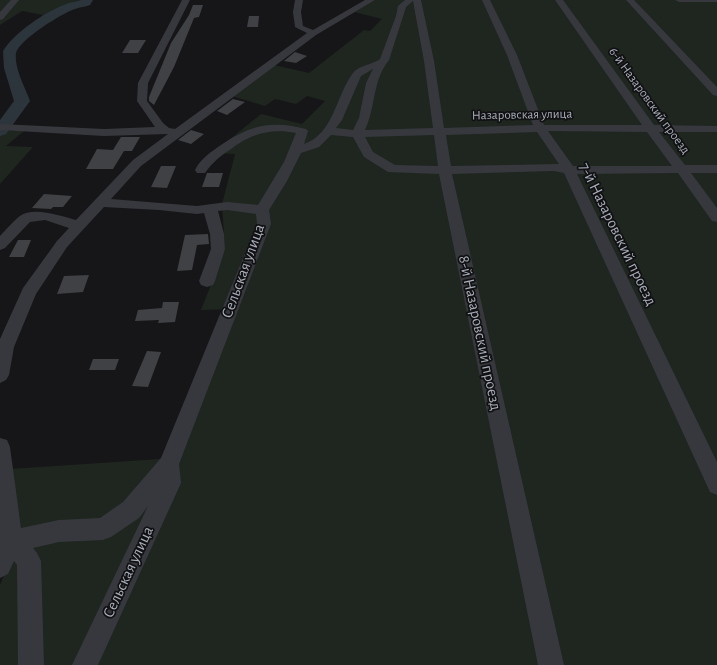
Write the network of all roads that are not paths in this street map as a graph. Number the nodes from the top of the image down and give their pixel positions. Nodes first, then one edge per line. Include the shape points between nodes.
1 (15, 0) edge
2 (186, 0) edge
3 (299, 0) edge
4 (371, 0) edge
5 (410, 0) edge
6 (417, 0) edge
7 (486, 0) edge
8 (559, 0) edge
9 (630, 0) edge
10 (679, 0) edge
11 (708, 0) edge
12 (716, 4) edge
13 (0, 17) edge
14 (313, 33) junction
15 (380, 63) junction
16 (717, 93) edge
17 (0, 127) edge
18 (649, 127) junction
19 (540, 128) junction
20 (717, 128) edge
21 (171, 131) junction
22 (328, 131) junction
23 (439, 131) junction
24 (357, 134) junction
25 (297, 150) junction
26 (717, 169) edge
27 (201, 170) dead end
28 (445, 170) junction
29 (569, 170) junction
30 (682, 170) junction
31 (99, 203) junction
32 (210, 209) junction
33 (262, 210) junction
34 (717, 218) edge
35 (79, 226) junction
36 (0, 245) edge
37 (207, 281) dead end
38 (0, 375) edge
39 (0, 447) edge
40 (170, 464) junction
41 (717, 485) edge
42 (12, 541) junction
43 (0, 566) edge
44 (31, 665) edge
45 (85, 665) edge
46 (551, 665) edge

1 - 13 street
2 - 21 street via 143,83 142,102 156,122
3 - 14 street via 298,26
4 - 14 street
5 - 15 street via 402,6 384,60
6 - 23 street, 8-й Назаровский проезд
7 - 19 street, 7-й Назаровский проезд via 512,55
8 - 18 street, 6-й Назаровский проезд
9 - 16 street
10 - 11 street
11 - 12 street
14 - 21 street
15 - 22 street via 357,74 336,120
15 - 24 street via 371,82 365,118
17 - 21 street via 57,131
18 - 19 street, Назаровская улица
18 - 20 street, Назаровская улица
18 - 30 street, 6-й Назаровский проезд
19 - 23 street, Назаровская улица
19 - 29 street, 7-й Назаровский проезд
21 - 31 street
22 - 24 street, Назаровская улица
22 - 25 street via 315,144
23 - 24 street, Назаровская улица
23 - 28 street, 8-й Назаровский проезд
24 - 28 street via 368,154 392,169
25 - 27 street via 302,131 275,127 259,129 242,135 205,162
25 - 33 street via 285,176
26 - 30 street
28 - 29 street via 554,167
28 - 46 street, 8-й Назаровский проезд
29 - 30 street
29 - 41 street, 7-й Назаровский проезд
30 - 34 street, 6-й Назаровский проезд
31 - 32 street, Сельская улица
31 - 35 street
32 - 33 street, Сельская улица via 227,206
32 - 37 street via 218,249
33 - 40 street, Сельская улица via 264,224
35 - 36 street via 46,216 26,218
35 - 38 street via 62,244 29,292 5,347
39 - 42 street
40 - 42 street via 131,510 103,529 59,531
40 - 45 street, Сельская улица via 170,483
42 - 43 street
42 - 44 street via 29,561

